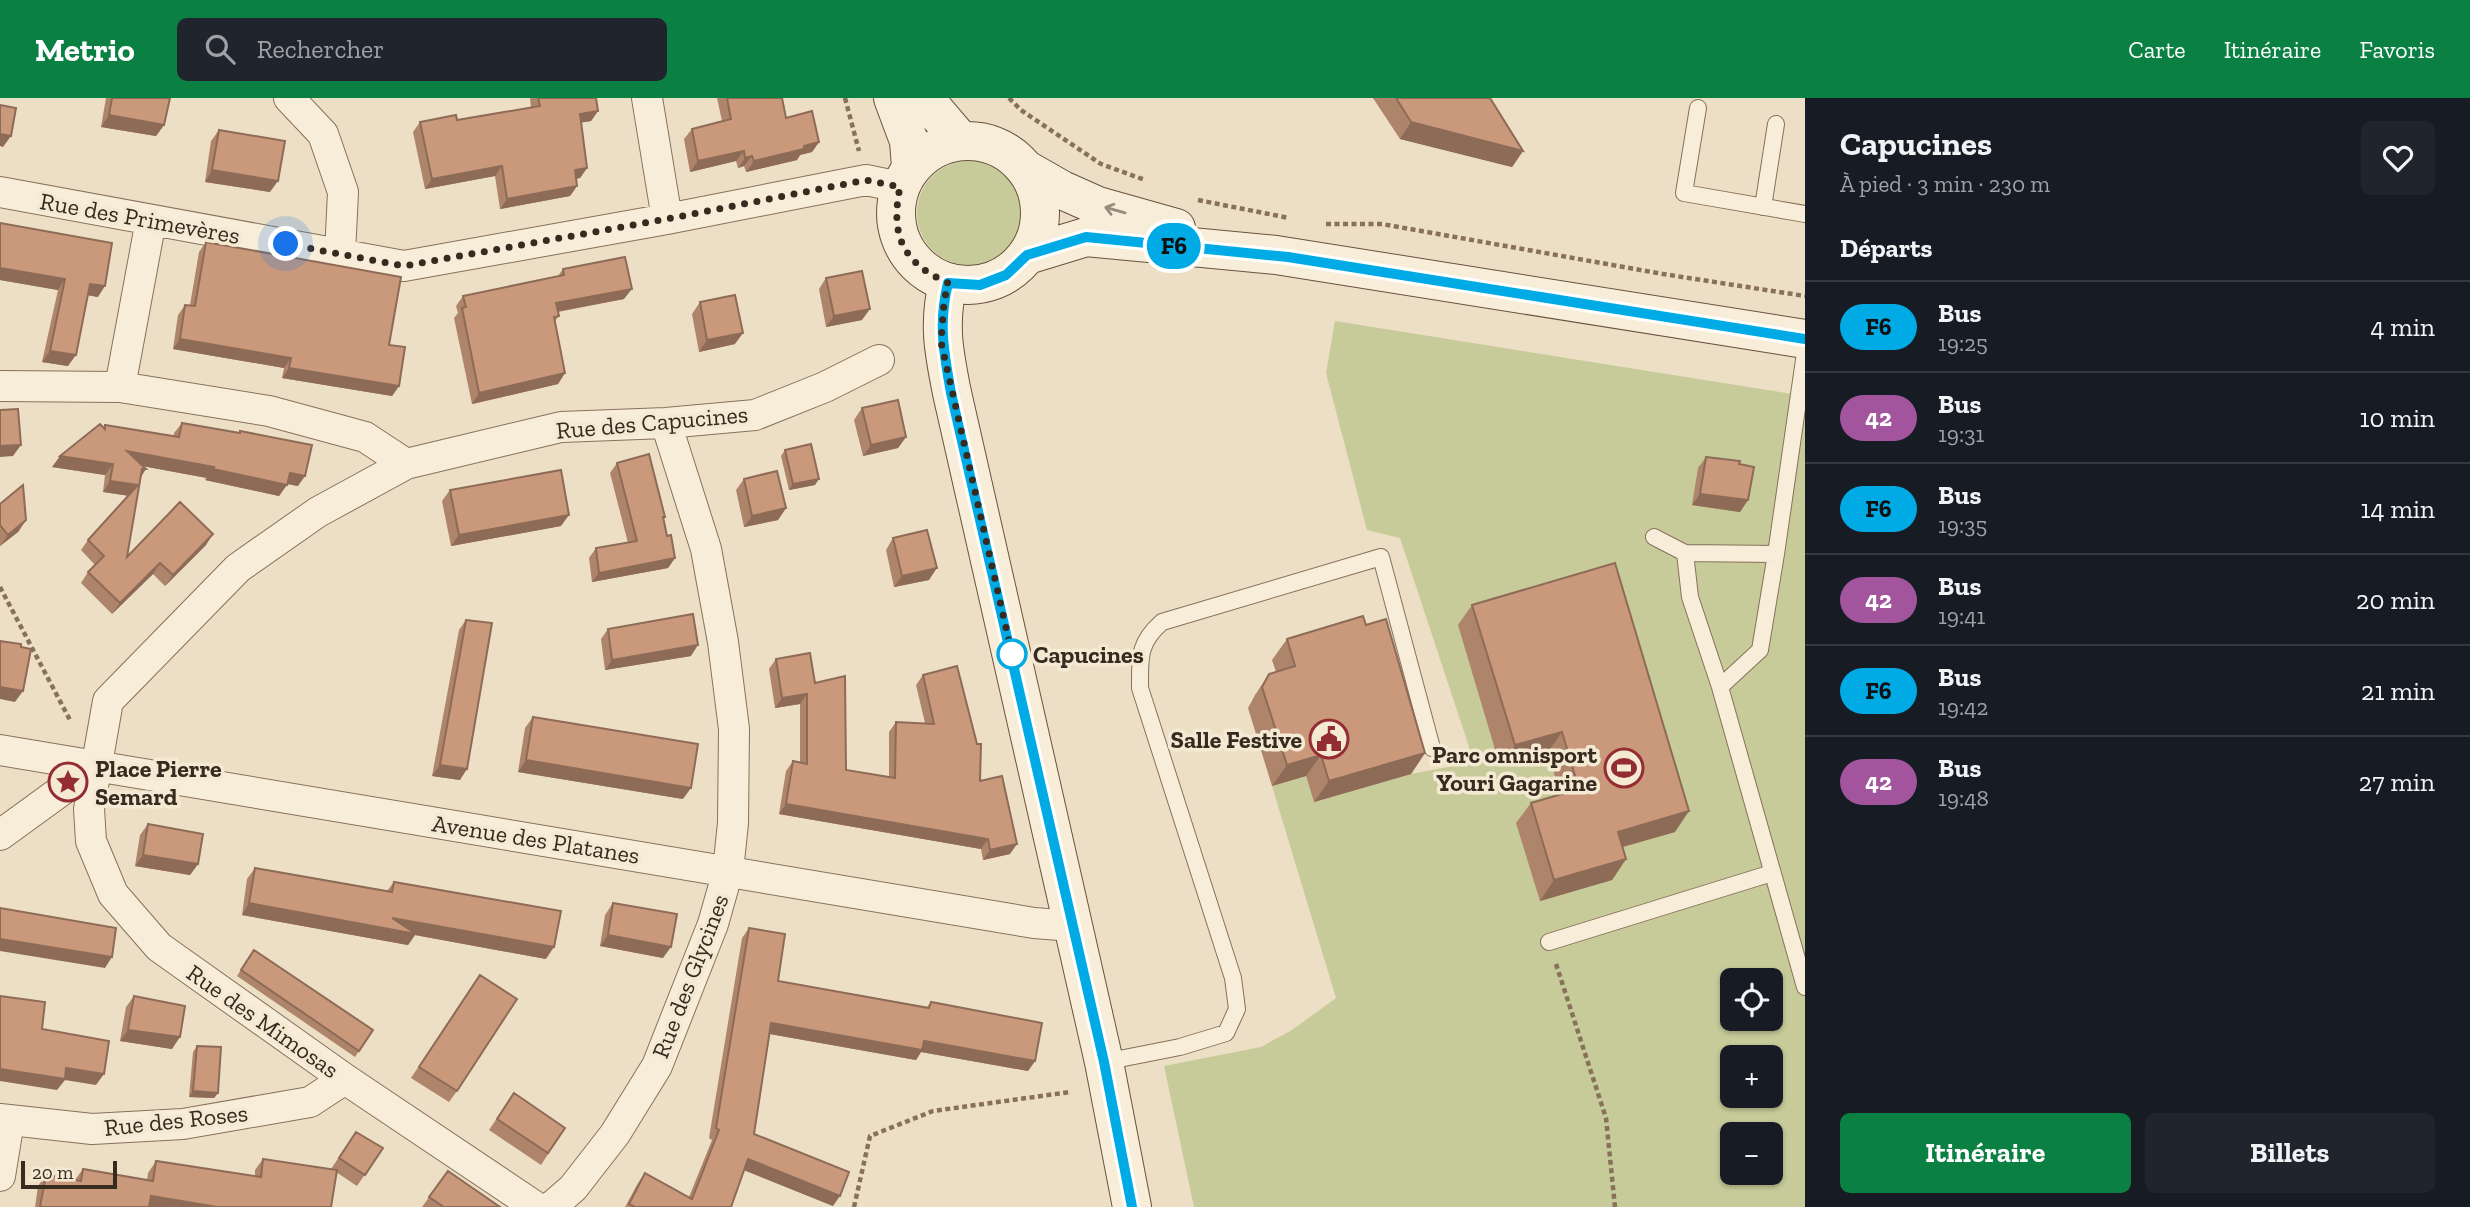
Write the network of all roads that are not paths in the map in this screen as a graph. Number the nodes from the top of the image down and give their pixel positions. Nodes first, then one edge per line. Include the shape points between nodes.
1 (289, 98) edge
2 (647, 98) edge
3 (892, 98) edge
4 (924, 98) edge
5 (1698, 108) dead end
6 (1776, 124) dead end
7 (960, 140) junction
8 (1027, 170) junction
9 (892, 178) junction
10 (0, 192) edge
11 (1763, 207) junction
12 (1805, 214) edge
13 (667, 219) junction
14 (151, 220) junction
15 (340, 254) junction
16 (1027, 255) junction
17 (1276, 256) junction
18 (948, 283) junction
19 (1805, 339) edge
20 (1805, 352) edge
21 (879, 360) dead end
22 (0, 386) edge
23 (120, 387) junction
24 (666, 424) junction
25 (406, 464) junction
26 (1654, 537) dead end
27 (1685, 552) junction
28 (1776, 554) junction
29 (1720, 687) junction
30 (1432, 748) dead end
31 (0, 750) edge
32 (95, 766) junction
33 (0, 835) edge
34 (728, 871) junction
35 (1772, 873) junction
36 (1072, 926) junction
37 (1549, 942) road end
38 (1805, 987) edge
39 (1104, 1062) junction
40 (345, 1079) junction
41 (4, 1120) edge
42 (0, 1176) edge
43 (536, 1207) edge
44 (551, 1207) edge
45 (1132, 1207) edge

1 - 15 street via 323,134 343,192
2 - 13 street
3 - 9 main road via 909,141
4 - 7 main road
5 - 11 lane via 1684,193
6 - 11 lane
7 - 8 main road via 998,147
7 - 9 main road via 937,146
8 - 16 main road via 1041,213
17 -> 8 main road via 1098,206
9 - 13 street, Rue des Primevères
9 - 18 main road via 899,236 911,258
10 - 14 street, Rue des Primevères
11 - 12 lane
13 - 15 street, Rue des Primevères via 404,266
14 - 15 street, Rue des Primevères
14 - 23 street
16 - 17 main road via 1086,237
16 - 18 main road via 1006,275 980,285
17 - 19 main road
18 - 36 main road via 941,342
20 - 28 lane
21 - 24 street, Rue des Capucines via 755,415
22 - 23 street
23 - 25 street via 269,411 365,437
24 - 25 street, Rue des Capucines via 561,427
24 - 34 street, Rue des Glycines via 706,549 723,642 734,729
25 - 32 street, Rue des Capucines via 318,512 238,568 108,701
26 - 27 lane
27 - 28 lane
27 - 29 lane via 1690,597
28 - 29 lane via 1760,650
29 - 35 lane
30 - 39 lane via 1381,557 1162,622 1148,634 1140,656 1140,688 1233,978 1237,1009 1226,1033
31 - 32 street, Avenue des Platanes
32 - 33 street
32 - 34 street, Avenue des Platanes
32 - 40 street, Rue des Mimosas via 89,809 91,841 113,894 159,947
34 - 36 street, Avenue des Platanes
34 - 44 street, Rue des Glycines via 713,924 657,1066 615,1134 573,1188
35 - 37 lane
35 - 38 lane
36 - 39 main road
39 - 45 main road
40 - 41 street, Rue des Roses via 310,1102 183,1124 92,1129
40 - 43 street, Rue des Mimosas
41 - 42 street

